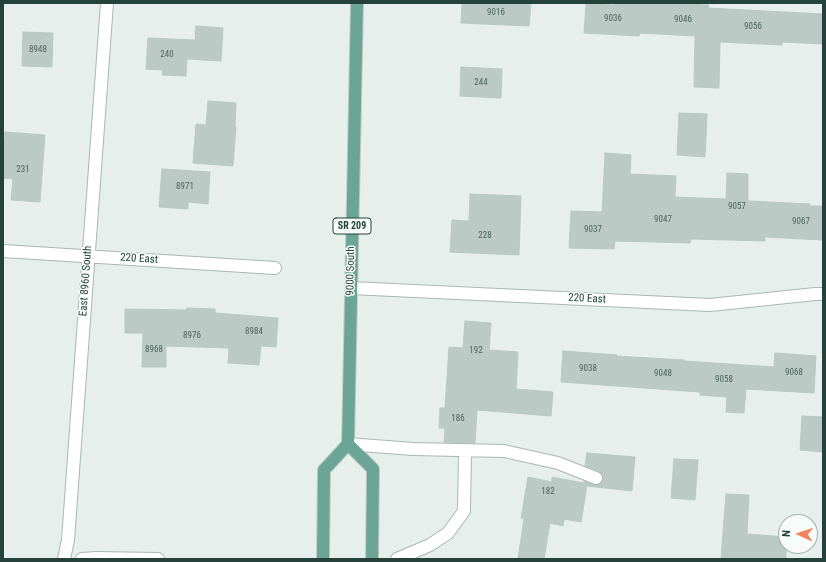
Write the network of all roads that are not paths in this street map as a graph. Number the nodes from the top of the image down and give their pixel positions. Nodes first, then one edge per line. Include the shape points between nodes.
1 (106, 3) edge
2 (357, 3) edge
3 (3, 251) edge
4 (87, 256) junction
5 (275, 268) dead end
6 (351, 288) junction
7 (823, 294) edge
8 (348, 444) junction
9 (465, 452) junction
10 (596, 478) dead end
11 (64, 559) edge
12 (82, 559) edge
13 (158, 559) edge
14 (323, 559) edge
15 (372, 559) edge
16 (397, 559) edge

1 - 4 street, East 8960 South
2 - 6 main road, 9000 South / SR 209
3 - 4 street, 220 East
4 - 5 street, 220 East
4 - 11 street, East 8960 South via 68,540
6 - 7 street, 220 East via 710,305
6 - 8 main road, 9000 South / SR 209
8 - 9 street
8 - 14 main road via 324,470
8 - 15 main road via 373,469
9 - 10 street via 504,452 558,463
9 - 16 street via 464,511 448,533 430,545
12 - 13 street

